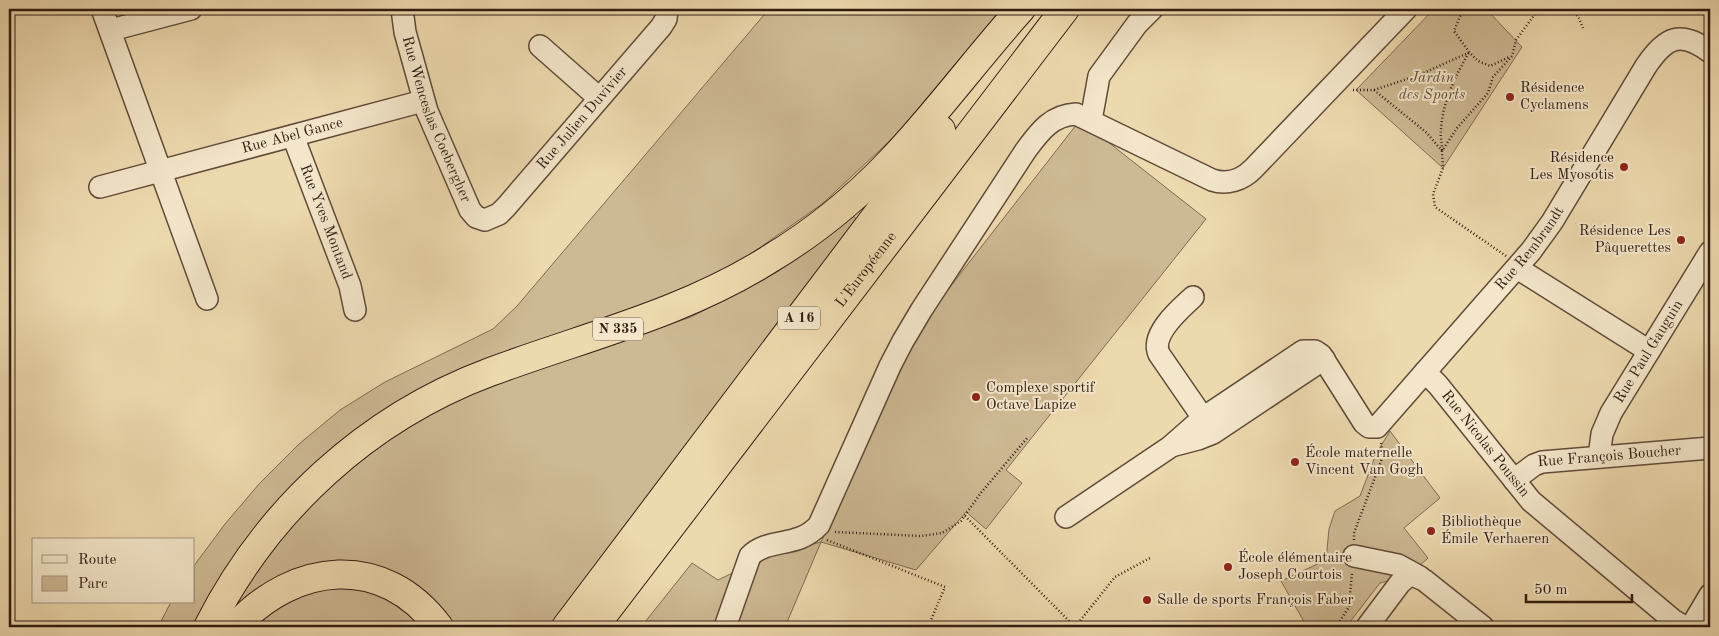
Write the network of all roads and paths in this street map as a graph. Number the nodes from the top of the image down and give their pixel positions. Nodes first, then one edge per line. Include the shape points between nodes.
1 (102, 9) edge
2 (190, 9) edge
3 (402, 9) edge
4 (667, 9) edge
5 (1021, 9) edge
6 (1032, 9) edge
7 (1065, 9) edge
8 (1152, 9) edge
9 (1406, 9) edge
10 (1463, 9) edge
11 (1541, 9) edge
12 (1568, 9) edge
13 (1583, 28) dead end
14 (110, 30) junction
15 (540, 46) dead end
16 (1469, 52) junction
17 (1710, 52) edge
18 (1512, 56) junction
19 (1012, 77) junction
20 (1330, 89) junction
21 (1374, 90) junction
22 (599, 98) junction
23 (423, 101) junction
24 (1091, 120) junction
25 (292, 136) junction
26 (1442, 151) junction
27 (162, 171) junction
28 (100, 187) dead end
29 (485, 220) joint
30 (1709, 255) edge
31 (1517, 268) junction
32 (1192, 297) dead end
33 (207, 299) dead end
34 (355, 310) dead end
35 (1649, 351) junction
36 (1425, 372) junction
37 (1208, 425) junction
38 (1377, 427) junction
39 (1028, 437) dead end
40 (1710, 448) edge
41 (1600, 457) junction
42 (1514, 480) junction
43 (965, 516) junction
44 (1066, 517) dead end
45 (811, 533) junction
46 (1354, 556) junction
47 (1150, 558) dead end
48 (1420, 577) junction
49 (1710, 595) edge
50 (208, 627) edge
51 (235, 627) edge
52 (439, 627) edge
53 (566, 627) edge
54 (594, 627) edge
55 (612, 627) edge
56 (725, 627) edge
57 (928, 627) edge
58 (1336, 627) edge
59 (1368, 627) edge
60 (1481, 627) edge
61 (1685, 627) edge
62 (1691, 627) edge

1 - 14 street
2 - 14 street
3 - 23 street, Rue Wenceslas Coebergher
4 - 22 street, Rue Julien Duvivier via 661,27
5 - 50 highway, N 335 via 891,161 845,204 787,248 744,275 682,305 487,373 442,393 359,444 304,492 274,525 230,585
6 - 53 highway, L'Européenne / A 16
7 - 19 highway, L'Européenne / A 16
8 - 24 street via 1099,76
9 - 20 street
10 - 16 path via 1454,31
11 - 18 path via 1516,40
12 - 13 path via 1578,16
14 - 27 street
15 - 22 street
16 - 18 path via 1478,62 1490,66
16 - 21 path via 1419,76
16 - 26 path via 1446,104 1441,130
17 - 31 street, Rue Rembrandt via 1685,39 1670,41 1658,49 1552,222
18 - 26 path via 1494,77 1488,93 1457,128
19 - 54 highway, L'Européenne / A 16
19 - 55 highway via 886,265
20 - 21 path
20 - 24 street via 1247,174 1229,182 1212,180
21 - 26 path via 1427,133
22 - 29 street, Rue Julien Duvivier via 503,211
23 - 25 street, Rue Abel Gance
23 - 29 street, Rue Wenceslas Coebergher via 470,210
24 - 45 street via 1076,114 1054,119 1026,150 903,341 821,520
25 - 27 street, Rue Abel Gance
25 - 34 street, Rue Yves Montand via 350,286
26 - 31 path via 1443,168 1433,194 1435,207 1505,255
27 - 28 street, Rue Abel Gance
27 - 33 street
30 - 35 street, Rue Paul Gauguin
31 - 35 street
31 - 36 street, Rue Rembrandt
32 - 37 street via 1169,321 1156,347
35 - 41 street, Rue Paul Gauguin via 1608,420 1602,434
36 - 38 street, Rue Rembrandt
36 - 42 street, Rue Nicolas Poussin
37 - 38 street via 1297,354 1312,350 1324,359 1364,423 1369,428
37 - 44 street
38 - 46 path via 1383,456 1354,533
39 - 43 path
40 - 41 street, Rue François Boucher
41 - 42 street, Rue François Boucher via 1542,462
42 - 61 street, Rue Nicolas Poussin via 1542,511
43 - 45 path via 942,533 921,536
43 - 47 path via 1075,627 1115,577
45 - 56 street via 790,542 763,546 750,556
45 - 57 path via 945,587
46 - 48 street via 1398,565
46 - 58 path via 1349,607
48 - 59 street via 1412,575 1404,579
48 - 60 street
49 - 62 street
51 - 52 highway via 256,606 280,590 302,580 331,575 361,576 394,588 418,604

